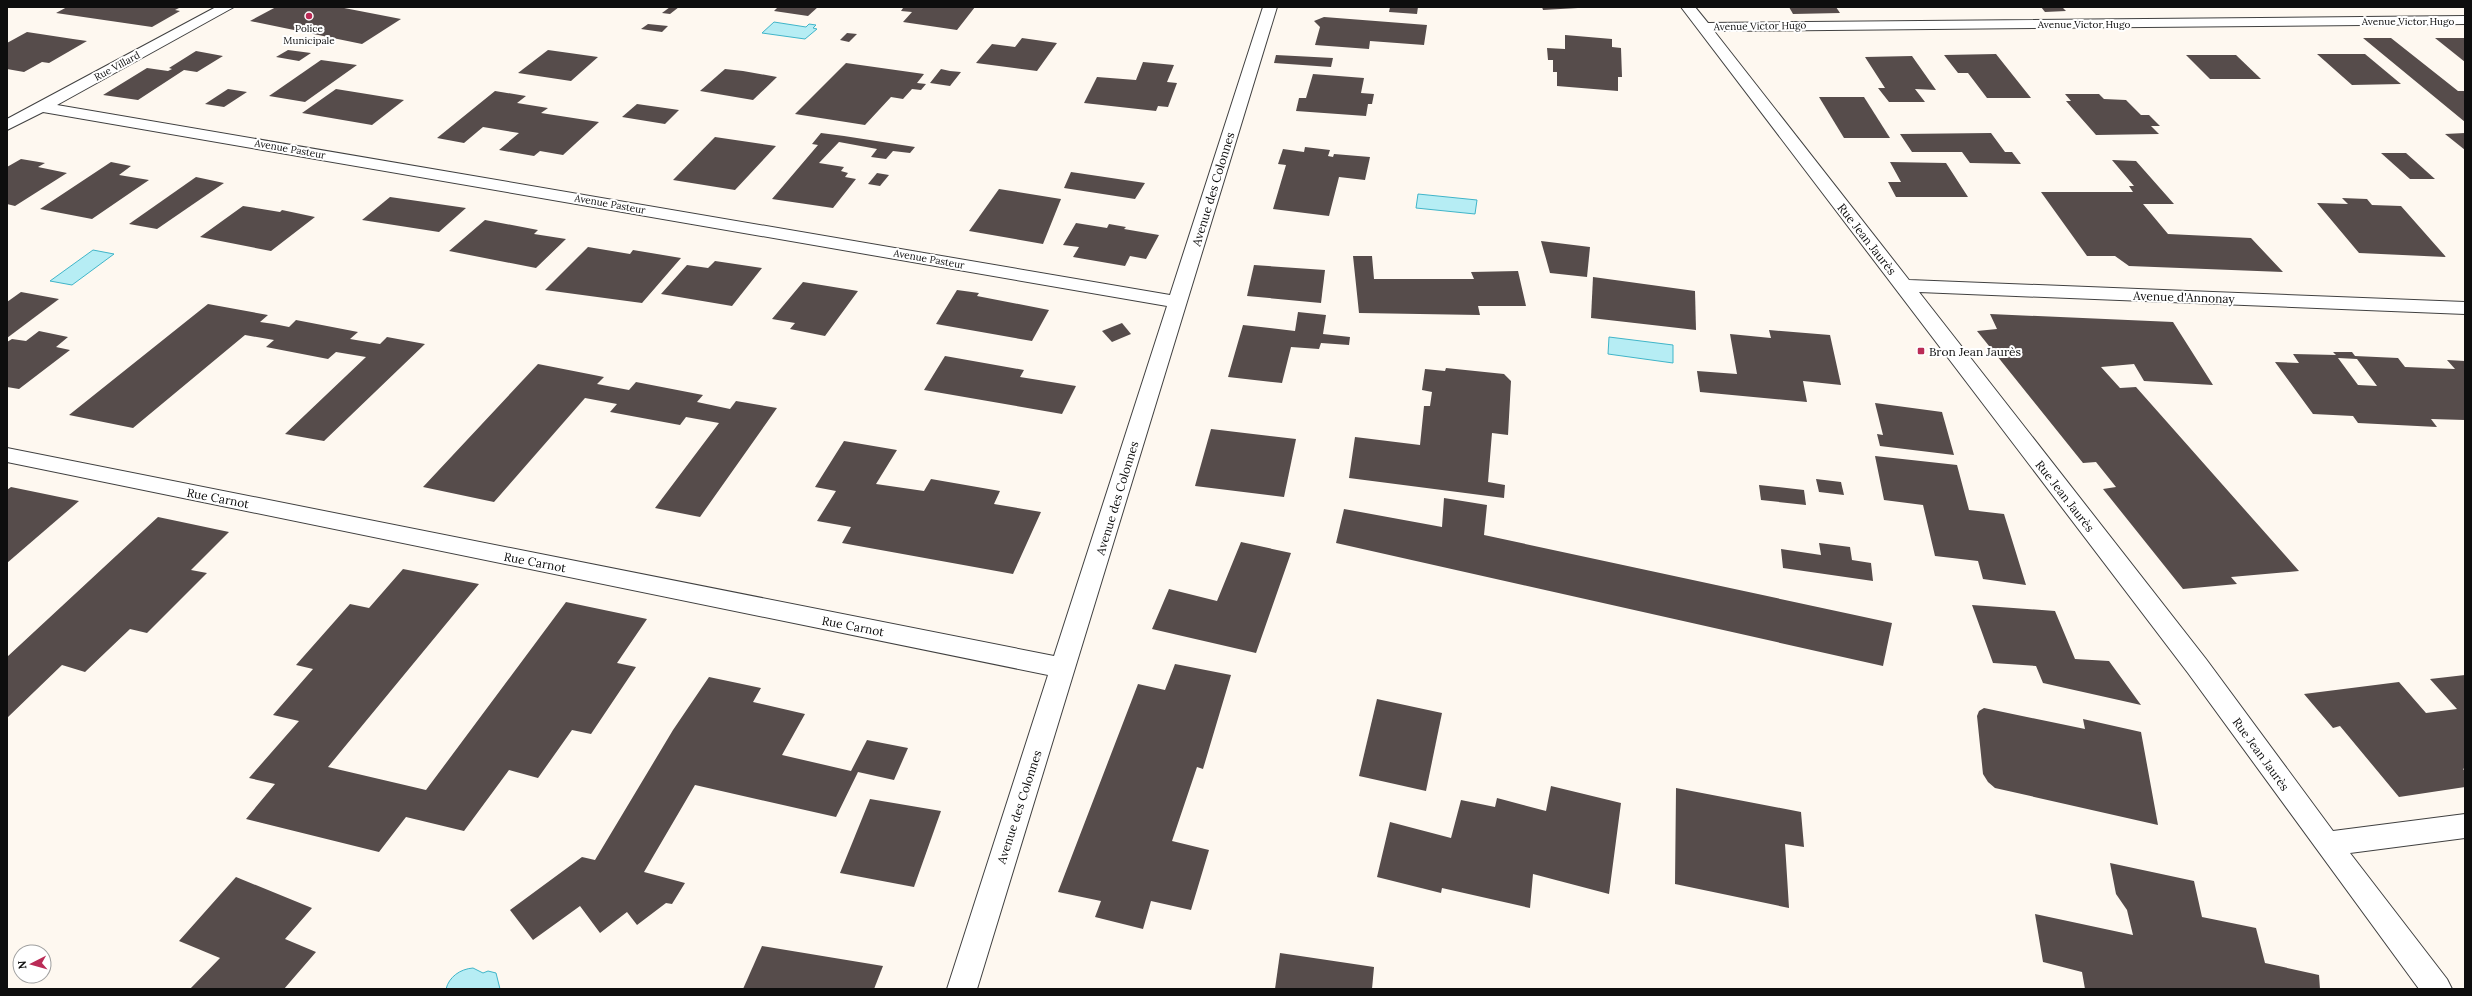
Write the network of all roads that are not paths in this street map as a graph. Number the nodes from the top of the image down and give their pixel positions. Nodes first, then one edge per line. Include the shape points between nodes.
1 (227, 7) edge
2 (1270, 7) edge
3 (1688, 7) edge
4 (2465, 20) edge
5 (1703, 27) junction
6 (42, 107) junction
7 (7, 125) edge
8 (1904, 286) junction
9 (1178, 302) junction
10 (2465, 308) edge
11 (7, 455) edge
12 (1063, 668) junction
13 (2465, 826) edge
14 (2326, 844) junction
15 (962, 989) edge
16 (2436, 989) edge

1 - 6 street, Rue Villard
2 - 9 street, Avenue des Colonnes
3 - 5 street, Rue Jean Jaurès
4 - 5 street, Avenue Victor Hugo
5 - 8 street, Rue Jean Jaurès
6 - 7 street, Rue Villard
6 - 9 street, Avenue Pasteur
8 - 10 street, Avenue d'Annonay
8 - 14 street, Rue Jean Jaurès via 2197,666
9 - 12 street, Avenue des Colonnes
11 - 12 street, Rue Carnot
12 - 15 street, Avenue des Colonnes
13 - 14 street
14 - 16 street, Rue Jean Jaurès

